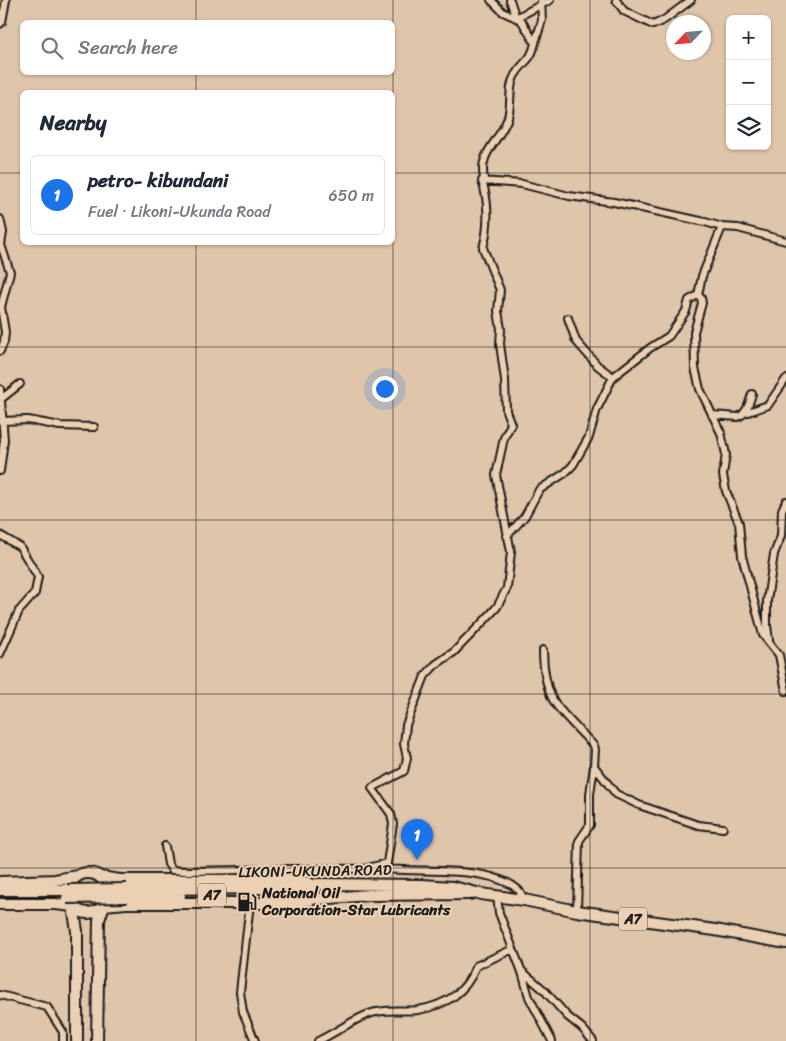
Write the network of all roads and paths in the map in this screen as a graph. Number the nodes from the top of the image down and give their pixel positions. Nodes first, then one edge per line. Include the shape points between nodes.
1 (6, 0) edge
2 (491, 0) edge
3 (510, 0) edge
4 (550, 0) edge
5 (616, 0) edge
6 (691, 0) edge
7 (541, 2) edge
8 (516, 18) junction
9 (0, 24) edge
10 (535, 43) junction
11 (482, 181) junction
12 (0, 219) edge
13 (722, 227) junction
14 (786, 241) edge
15 (698, 295) junction
16 (568, 318) dead end
17 (0, 351) edge
18 (613, 377) junction
19 (786, 379) edge
20 (20, 384) dead end
21 (0, 389) edge
22 (752, 394) dead end
23 (1, 399) edge
24 (746, 410) junction
25 (712, 415) junction
26 (1, 420) junction
27 (94, 427) dead end
28 (0, 471) edge
29 (786, 501) edge
30 (0, 535) edge
31 (507, 536) junction
32 (769, 642) junction
33 (543, 650) dead end
34 (0, 654) edge
35 (786, 691) edge
36 (594, 766) junction
37 (723, 828) dead end
38 (165, 846) dead end
39 (368, 868) junction
40 (78, 876) junction
41 (100, 877) junction
42 (0, 882) edge
43 (318, 884) junction
44 (0, 890) edge
45 (298, 891) junction
46 (481, 894) junction
47 (497, 896) junction
48 (0, 898) edge
49 (318, 899) junction
50 (524, 900) junction
51 (250, 903) junction
52 (0, 904) edge
53 (104, 905) junction
54 (73, 906) junction
55 (577, 911) junction
56 (786, 943) edge
57 (513, 949) junction
58 (522, 972) junction
59 (0, 995) edge
60 (327, 1039) edge
61 (63, 1041) edge
62 (78, 1041) edge
63 (97, 1041) edge
64 (255, 1041) edge
65 (318, 1041) edge
66 (552, 1041) edge
67 (593, 1041) edge

1 - 9 street
2 - 8 street via 503,12
3 - 8 street
4 - 7 street
5 - 6 street via 624,11 653,25
7 - 8 street
7 - 10 street via 542,20
8 - 10 street via 522,20
10 - 11 street via 532,55 515,74 508,118 484,157
11 - 13 street via 522,184
11 - 31 street via 486,192 487,220 482,248 500,290 500,344 506,411 511,424 504,438 496,475
12 - 17 street via 1,245 10,272 0,307 5,332
13 - 14 street
13 - 15 street via 702,276
15 - 18 street via 689,300 686,311 669,336
15 - 25 street via 702,303 694,332 695,368
16 - 18 street via 576,341 598,366
18 - 31 street via 573,464 539,490 525,516
19 - 24 street via 768,405
20 - 23 street
21 - 23 street
22 - 24 street
23 - 26 street
24 - 25 street via 738,418
25 - 32 street via 726,454 726,491 739,523 742,556 763,635
26 - 27 street
26 - 28 street via 4,440
29 - 32 street via 767,601
30 - 34 street via 20,547 38,577 35,593 19,611
31 - 39 street via 511,552 507,588 498,607 454,652 428,671 406,725 404,771 372,788 391,814 393,824 386,863
32 - 35 street via 779,655
33 - 36 street via 548,687 555,703 594,746
36 - 37 street via 616,794 698,825
36 - 55 street via 590,824 579,841
38 - 39 street via 172,870
39 - 50 street via 466,872 510,884 523,894
40 - 41 highway via 89,873
40 - 42 highway
40 - 54 highway via 70,884 68,892
41 - 43 highway via 120,880 292,880
41 - 53 highway via 108,890
43 - 45 highway, LIKONI-UKUNDA ROAD / A7
43 - 46 highway, LIKONI-UKUNDA ROAD / A7 via 422,885 453,887
44 - 45 highway, LIKONI-UKUNDA ROAD / A7, bridge
45 - 48 highway, LIKONI-UKUNDA ROAD / A7, bridge
45 - 49 highway, LIKONI-UKUNDA ROAD / A7
46 - 47 highway, LIKONI-UKUNDA ROAD / A7
46 - 49 highway, LIKONI-UKUNDA ROAD / A7
47 - 50 highway, LIKONI-UKUNDA ROAD / A7
47 - 57 street via 499,913
49 - 51 highway
50 - 55 highway, LIKONI-UKUNDA ROAD / A7
51 - 53 highway
51 - 64 street via 240,992 243,1012
52 - 54 highway
53 - 54 highway via 98,911 87,913
53 - 63 highway via 99,920
54 - 62 highway via 77,931
55 - 56 highway, LIKONI-UKUNDA ROAD / A7
57 - 58 street
57 - 60 street via 476,966 471,980 445,1002 418,1010 384,1010 369,1014
58 - 66 street via 530,997
58 - 67 street
59 - 61 street via 47,1007 63,1032
60 - 65 street

